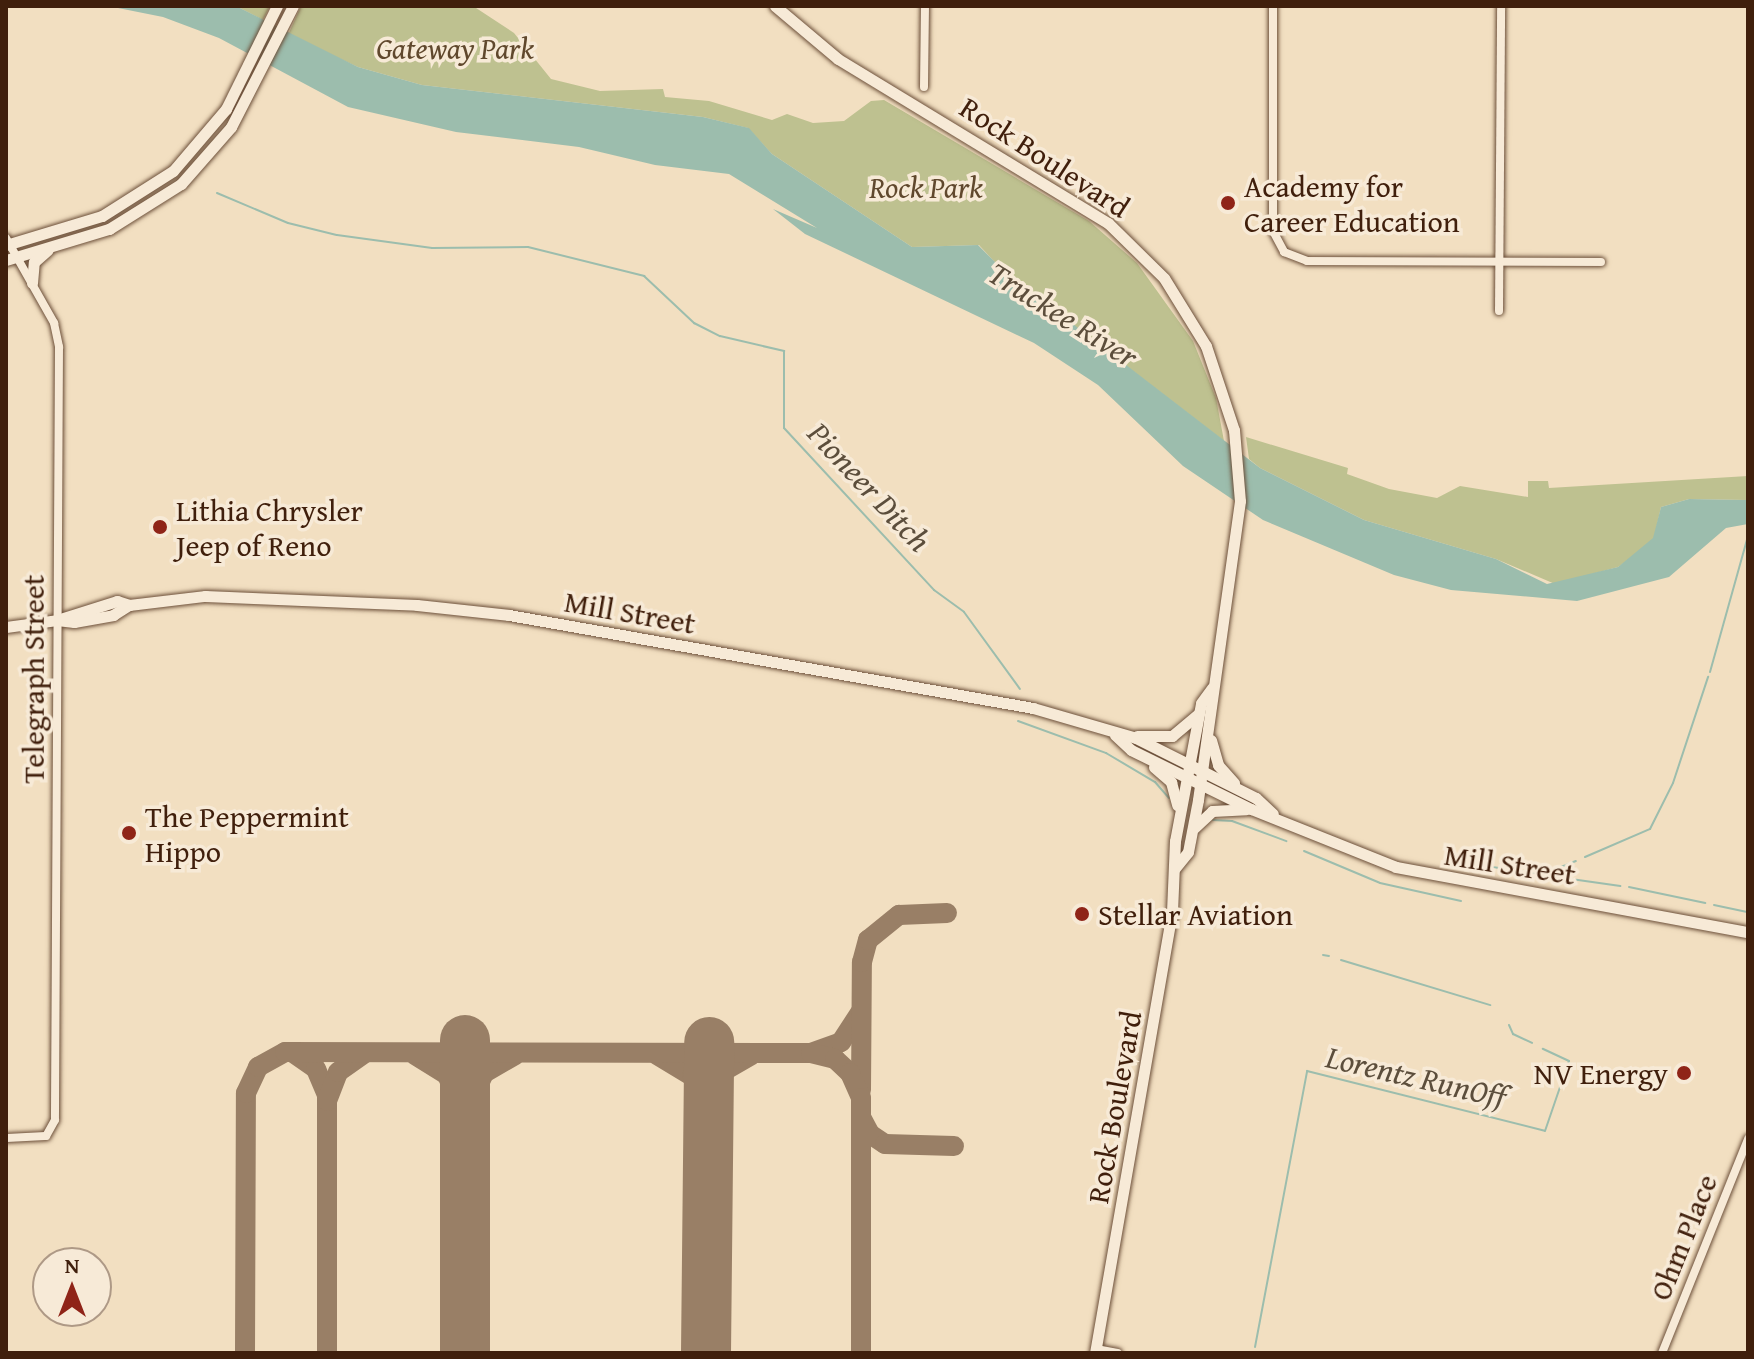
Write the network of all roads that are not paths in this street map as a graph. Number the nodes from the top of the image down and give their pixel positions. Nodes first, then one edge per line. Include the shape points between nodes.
1 (277, 6) edge
2 (292, 6) edge
3 (775, 6) edge
4 (925, 6) edge
5 (1273, 6) edge
6 (1501, 6) edge
7 (924, 87) dead end
8 (7, 242) edge
9 (54, 246) junction
10 (11, 258) edge
11 (1499, 261) junction
12 (1601, 262) dead end
13 (32, 283) junction
14 (1499, 311) dead end
15 (57, 620) junction
16 (6, 627) edge
17 (1212, 688) junction
18 (1199, 712) junction
19 (1210, 727) junction
20 (1121, 735) junction
21 (1131, 750) junction
22 (1189, 764) junction
23 (1203, 771) junction
24 (1187, 778) junction
25 (1201, 785) junction
26 (1241, 790) junction
27 (1251, 809) junction
28 (1273, 814) junction
29 (1177, 827) junction
30 (1193, 828) junction
31 (1175, 868) junction
32 (1748, 932) edge
33 (6, 1138) edge
34 (1748, 1139) edge
35 (1095, 1351) edge
36 (1118, 1353) edge
37 (1662, 1353) edge

1 - 8 main road via 240,81 199,145 147,192 102,216
2 - 9 main road via 222,141 181,184 123,222
3 - 17 main road, Rock Boulevard via 838,59 1061,190 1124,235 1190,315 1214,363 1231,418 1239,470 1237,531
4 - 7 street
5 - 11 street via 1273,231 1284,252 1307,261
6 - 11 street
8 - 10 street, Telegraph Street
9 - 10 main road
9 - 13 main road via 34,262
10 - 13 street, Telegraph Street
11 - 12 street
11 - 14 street
13 - 15 street, Telegraph Street via 58,337
15 - 16 main road, Mill Street
15 - 20 main road, Mill Street via 79,622 119,613 129,605 234,596 501,614 1018,704
15 - 33 street, Telegraph Street via 55,1120 51,1132
17 - 18 main road, Rock Boulevard
17 - 19 main road, Rock Boulevard
18 - 20 main road via 1172,736
18 - 22 main road, Rock Boulevard
19 - 23 main road, Rock Boulevard
19 - 26 main road via 1218,765
20 - 21 main road, Mill Street
20 - 22 main road, Mill Street
21 - 24 main road, Mill Street
21 - 29 main road via 1171,782
22 - 23 main road, Mill Street
22 - 24 main road, Rock Boulevard
23 - 25 main road, Rock Boulevard
23 - 26 main road, Mill Street
24 - 25 main road, Mill Street
24 - 29 main road, Rock Boulevard
25 - 27 main road, Mill Street
25 - 30 main road, Rock Boulevard
26 - 28 main road, Mill Street
27 - 28 main road, Mill Street
27 - 30 main road via 1218,809
28 - 32 main road, Mill Street via 1365,857 1426,876 1630,907
29 - 31 main road, Rock Boulevard
30 - 31 main road, Rock Boulevard via 1188,852
31 - 35 main road, Rock Boulevard via 1168,938
34 - 37 street, Ohm Place
35 - 36 street

